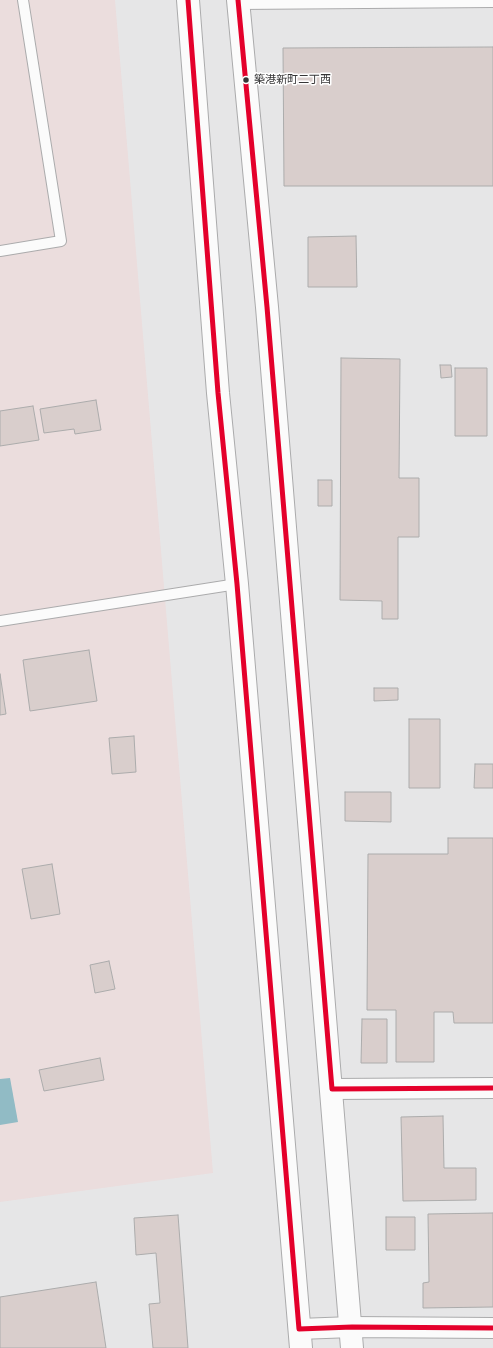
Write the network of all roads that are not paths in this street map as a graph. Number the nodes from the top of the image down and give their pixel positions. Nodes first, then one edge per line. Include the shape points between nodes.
1 (23, 0) edge
2 (188, 0) edge
3 (238, 2) edge
4 (493, 2) edge
5 (0, 251) edge
6 (237, 584) junction
7 (0, 622) edge
8 (493, 1088) edge
9 (332, 1089) junction
10 (493, 1328) edge
11 (352, 1337) edge
12 (300, 1339) edge

1 - 5 lane via 61,241
2 - 6 street via 218,393
3 - 4 lane
3 - 9 street via 268,315
6 - 7 lane
6 - 12 street
8 - 9 street
9 - 11 street
10 - 11 street
11 - 12 street

